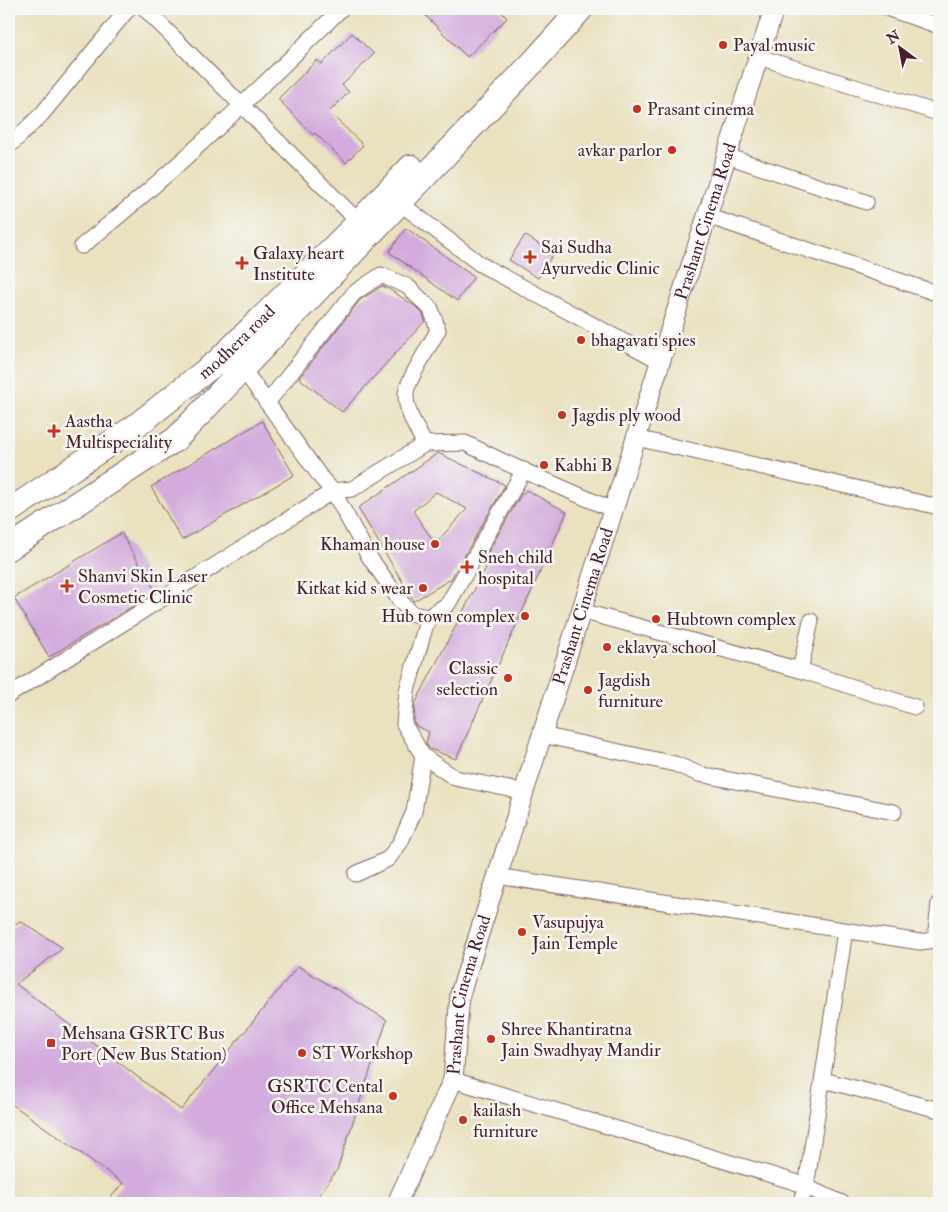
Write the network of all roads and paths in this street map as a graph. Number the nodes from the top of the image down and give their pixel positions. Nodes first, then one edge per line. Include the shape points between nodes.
1 (128, 9) edge
2 (145, 9) edge
3 (340, 9) edge
4 (559, 9) edge
5 (581, 9) edge
6 (774, 9) edge
7 (889, 9) edge
8 (939, 26) edge
9 (759, 57) junction
10 (242, 106) junction
11 (939, 115) edge
12 (9, 146) edge
13 (727, 156) junction
14 (866, 202) dead end
15 (400, 203) junction
16 (707, 216) junction
17 (365, 228) junction
18 (82, 246) dead end
19 (939, 294) edge
20 (660, 361) junction
21 (243, 369) junction
22 (267, 403) junction
23 (636, 438) junction
24 (425, 444) junction
25 (524, 470) junction
26 (333, 492) junction
27 (939, 507) edge
28 (9, 510) edge
29 (613, 510) junction
30 (9, 548) edge
31 (581, 611) junction
32 (428, 617) junction
33 (810, 621) dead end
34 (800, 670) junction
35 (9, 695) edge
36 (915, 707) dead end
37 (542, 735) junction
38 (424, 756) junction
39 (524, 792) junction
40 (894, 812) dead end
41 (356, 874) dead end
42 (497, 876) junction
43 (939, 903) edge
44 (846, 931) junction
45 (453, 1080) junction
46 (823, 1080) junction
47 (939, 1110) edge
48 (806, 1187) junction
49 (397, 1203) edge
50 (800, 1203) edge
51 (842, 1203) edge

1 - 12 street via 42,114
2 - 10 street
3 - 10 street
4 - 17 main road, modhera road
5 - 15 main road
6 - 9 street, Prashant Cinema Road
7 - 8 street
9 - 11 street
9 - 13 street, Prashant Cinema Road
10 - 17 street
10 - 18 street via 129,209
13 - 14 street
13 - 16 street, Prashant Cinema Road
15 - 17 main road
15 - 20 street via 480,264
16 - 19 street
16 - 20 street, Prashant Cinema Road
17 - 21 main road
17 - 28 main road, modhera road via 218,361 136,426
20 - 23 street, Prashant Cinema Road
21 - 22 street
21 - 30 main road via 176,439
22 - 24 street via 354,292 382,275 407,286 431,309 438,330 406,392 412,422
22 - 26 street
23 - 27 street
23 - 29 street, Prashant Cinema Road
24 - 25 street via 465,443
24 - 26 street via 352,488
25 - 29 street
25 - 32 street via 448,604
26 - 32 street via 368,555 401,602 413,614
26 - 35 street
29 - 31 street, Prashant Cinema Road
31 - 34 street
31 - 37 street, Prashant Cinema Road
32 - 38 street via 407,692 404,724
33 - 34 street
34 - 36 street
37 - 39 street, Prashant Cinema Road
37 - 40 street via 675,764 699,774
38 - 39 street via 455,778
38 - 41 street via 414,812 400,843 388,859
39 - 42 street, Prashant Cinema Road
42 - 44 street
42 - 45 street, Prashant Cinema Road via 460,994
43 - 44 street via 935,940 920,942
44 - 46 street
45 - 48 street
45 - 49 street, Prashant Cinema Road
46 - 47 street
46 - 48 street
48 - 50 street
48 - 51 street

